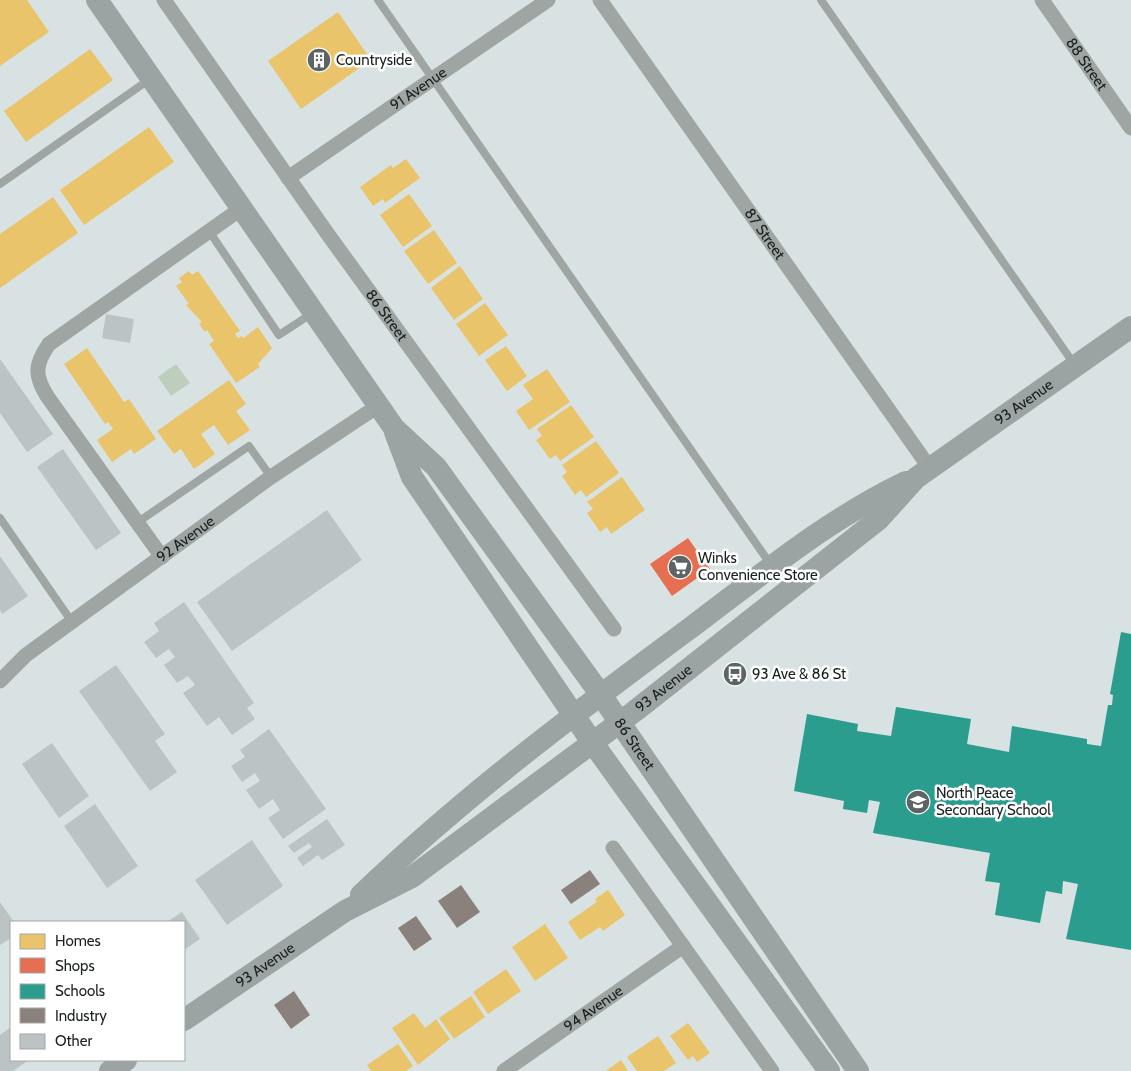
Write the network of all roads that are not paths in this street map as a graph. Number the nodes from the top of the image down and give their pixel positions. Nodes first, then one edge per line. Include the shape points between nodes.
1 (97, 0) edge
2 (164, 0) edge
3 (378, 0) edge
4 (548, 0) edge
5 (600, 0) edge
6 (821, 0) edge
7 (1042, 0) edge
8 (152, 78) junction
9 (433, 79) junction
10 (1131, 128) edge
11 (288, 178) junction
12 (0, 184) edge
13 (242, 208) junction
14 (209, 231) junction
15 (314, 312) junction
16 (1131, 327) edge
17 (1076, 366) junction
18 (378, 406) junction
19 (394, 428) junction
20 (922, 473) junction
21 (271, 477) junction
22 (0, 518) edge
23 (138, 522) junction
24 (162, 558) junction
25 (772, 567) junction
26 (72, 622) junction
27 (614, 629) dead end
28 (0, 681) edge
29 (601, 695) junction
30 (574, 715) junction
31 (619, 722) junction
32 (592, 742) junction
33 (613, 848) dead end
34 (345, 911) junction
35 (683, 946) junction
36 (185, 1019) edge
37 (125, 1061) edge
38 (110, 1071) edge
39 (504, 1071) edge
40 (772, 1071) edge
41 (829, 1071) edge
42 (858, 1071) edge

1 - 8 main road, 86 Street
2 - 11 street, 86 Street
3 - 9 lane
4 - 9 street, 91 Avenue
5 - 20 street, 87 Street
6 - 17 lane
7 - 10 street, 88 Street
8 - 12 lane
8 - 13 main road, 86 Street
9 - 11 street, 91 Avenue
9 - 25 lane
11 - 27 street, 86 Street
13 - 14 street
13 - 15 main road, 86 Street
14 - 15 lane via 279,334
14 - 23 street via 62,334 40,356 38,382
15 - 18 main road, 86 Street
16 - 17 main road, 93 Avenue
17 - 20 main road, 93 Avenue
18 - 19 main road, 86 Street
18 - 21 street, 92 Avenue
19 - 29 main road, 86 Street via 436,467
19 - 30 main road, 86 Street via 412,477
20 - 25 main road, 93 Avenue via 866,501
20 - 31 main road, 93 Avenue via 879,518
21 - 23 lane via 249,446
21 - 24 street, 92 Avenue
22 - 26 lane
23 - 24 street
24 - 26 street, 92 Avenue
25 - 29 main road, 93 Avenue
26 - 28 street, 92 Avenue via 26,655
29 - 30 main road, 93 Avenue
29 - 31 main road, 86 Street
30 - 32 main road, 86 Street
30 - 34 main road, 93 Avenue via 398,859
31 - 32 main road, 93 Avenue
31 - 42 main road, 86 Street
32 - 34 main road, 93 Avenue via 412,877
32 - 41 main road, 86 Street
33 - 35 street
34 - 36 main road, 93 Avenue
35 - 39 street, 94 Avenue
35 - 40 street
37 - 38 main road

